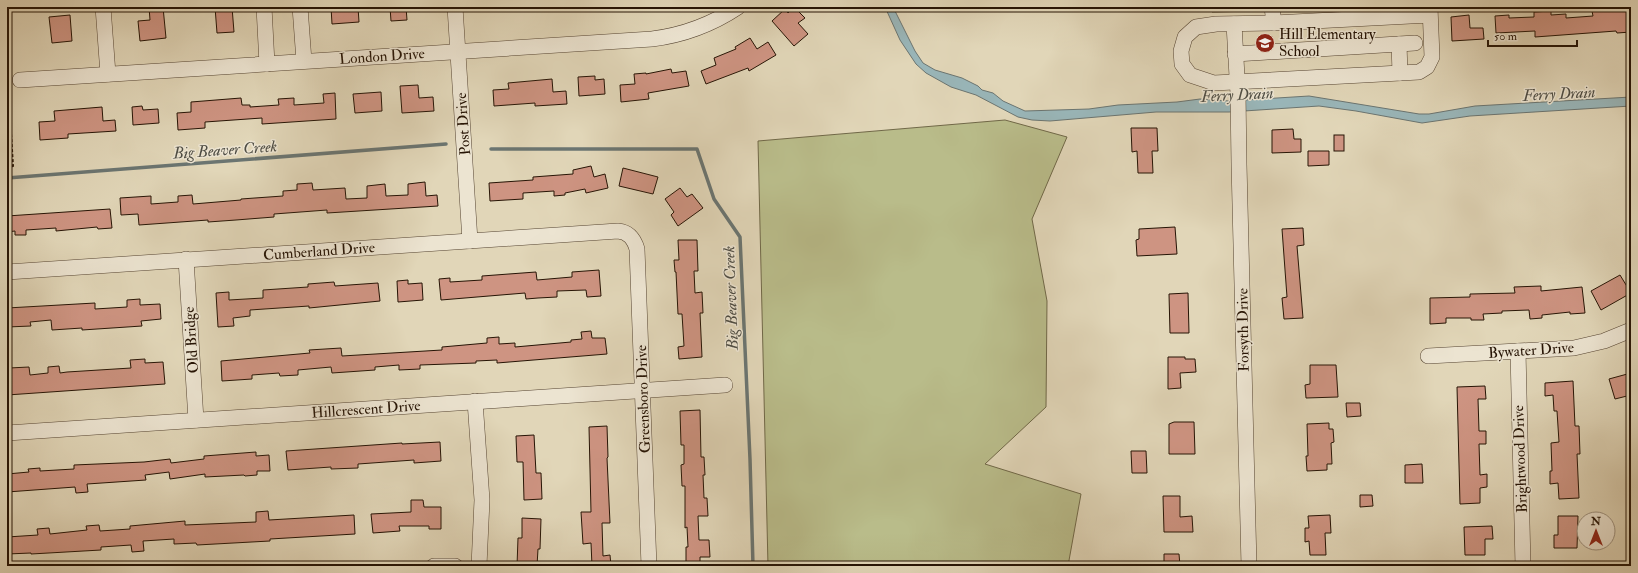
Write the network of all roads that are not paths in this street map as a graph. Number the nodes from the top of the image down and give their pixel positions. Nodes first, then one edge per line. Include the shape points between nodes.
1 (103, 7) edge
2 (264, 7) edge
3 (300, 7) edge
4 (455, 7) edge
5 (738, 7) edge
6 (1272, 7) edge
7 (1430, 11) edge
8 (1274, 23) junction
9 (1234, 24) junction
10 (1415, 43) dead end
11 (1399, 44) junction
12 (458, 51) junction
13 (1235, 54) junction
14 (304, 61) junction
15 (268, 64) junction
16 (1400, 73) junction
17 (108, 74) junction
18 (20, 80) dead end
19 (1238, 91) junction
20 (629, 234) joint
21 (470, 240) junction
22 (186, 259) junction
23 (7, 272) edge
24 (1631, 330) edge
25 (1518, 351) junction
26 (1428, 356) dead end
27 (725, 385) dead end
28 (642, 390) junction
29 (476, 401) junction
30 (196, 420) junction
31 (7, 433) edge
32 (434, 566) edge
33 (455, 566) edge
34 (479, 566) edge
35 (649, 566) edge
36 (1249, 566) edge
37 (1523, 566) edge

1 - 17 street
2 - 15 street
3 - 14 street
4 - 12 street, Post Drive
5 - 12 street, London Drive via 706,26 674,36
6 - 8 street
7 - 8 street
7 - 16 street via 1432,57 1427,67 1419,72
8 - 9 street
9 - 13 street, Forsyth Drive
9 - 19 street via 1196,26 1185,37 1181,50 1182,64 1190,74
10 - 11 street
11 - 13 street
11 - 16 street
12 - 14 street, London Drive
12 - 21 street, Post Drive
13 - 19 street, Forsyth Drive
14 - 15 street, London Drive
15 - 17 street, London Drive
16 - 19 street
17 - 18 street, London Drive
19 - 36 street, Forsyth Drive
20 - 21 street, Cumberland Drive via 618,231
20 - 28 street, Greensboro Drive via 637,249
21 - 22 street, Cumberland Drive
22 - 23 street, Cumberland Drive
22 - 30 street, Old Bridge
24 - 25 street, Bywater Drive via 1587,346
25 - 26 street, Bywater Drive
25 - 37 street, Brightwood Drive
27 - 28 street, Hillcrescent Drive
28 - 29 street, Hillcrescent Drive
28 - 35 street, Greensboro Drive
29 - 30 street, Hillcrescent Drive
29 - 34 street via 482,500
30 - 31 street, Hillcrescent Drive
32 - 33 street

